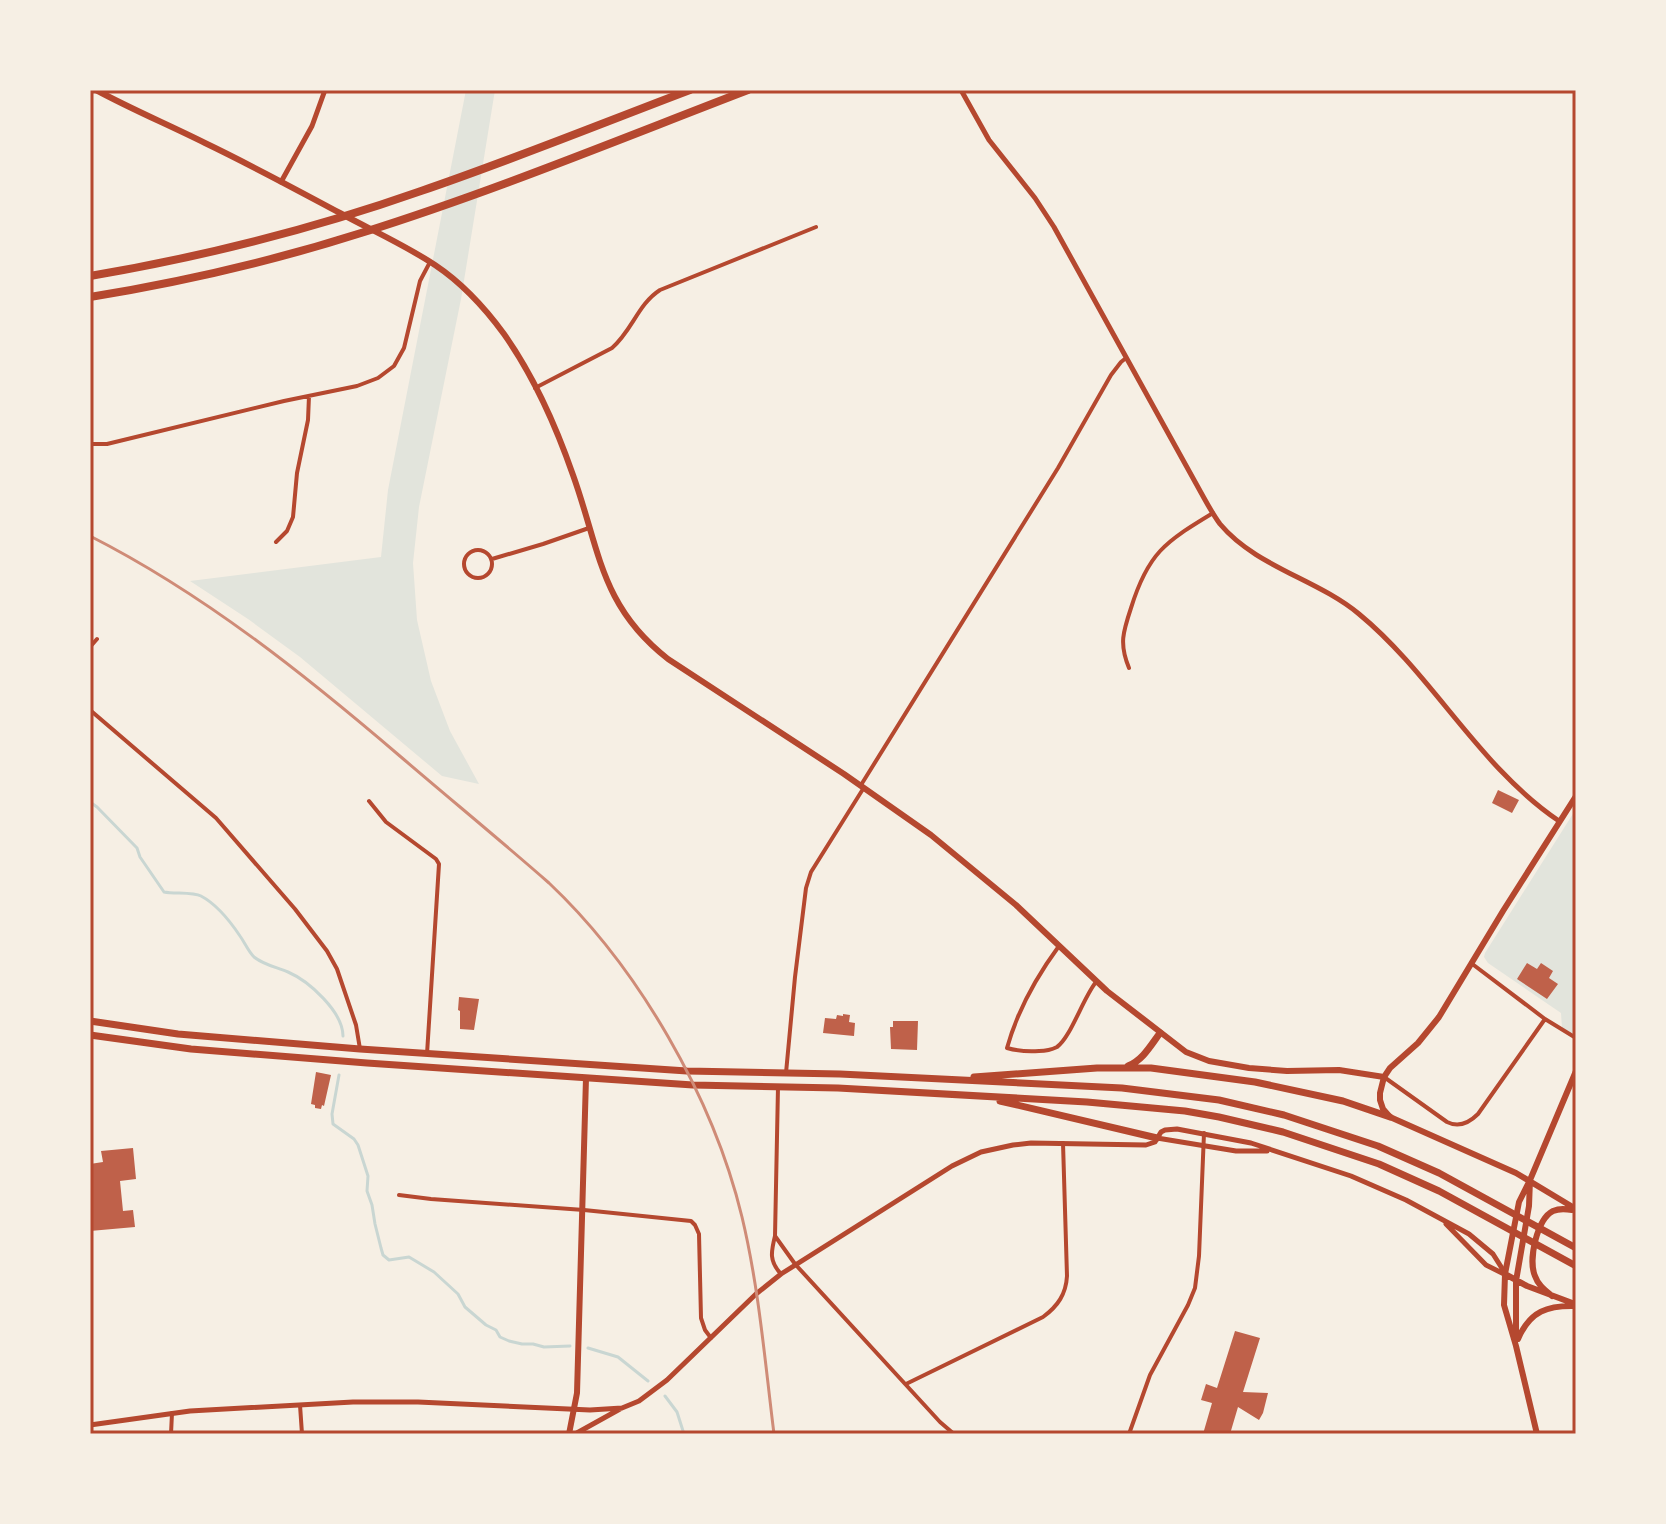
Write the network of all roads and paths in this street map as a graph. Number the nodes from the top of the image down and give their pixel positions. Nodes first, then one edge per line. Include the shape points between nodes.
1 (96, 90) edge
2 (325, 90) edge
3 (690, 90) edge
4 (748, 90) edge
5 (961, 90) edge
6 (281, 182) junction
7 (816, 227) dead end
8 (430, 262) junction
9 (90, 276) edge
10 (90, 297) edge
11 (1126, 358) junction
12 (535, 388) junction
13 (309, 396) junction
14 (90, 444) edge
15 (1213, 513) junction
16 (589, 528) junction
17 (276, 542) dead end
18 (492, 559) junction
19 (97, 639) dead end
20 (90, 647) edge
21 (1129, 668) dead end
22 (90, 710) edge
23 (863, 786) junction
24 (1576, 796) edge
25 (369, 801) dead end
26 (1559, 821) junction
27 (1060, 946) junction
28 (1471, 963) junction
29 (1096, 982) junction
30 (1545, 1019) junction
31 (90, 1021) edge
32 (1160, 1033) junction
33 (90, 1035) edge
34 (1576, 1038) edge
35 (360, 1049) junction
36 (427, 1054) junction
37 (1124, 1067) junction
38 (1576, 1071) edge
39 (786, 1073) junction
40 (1384, 1077) junction
41 (586, 1078) junction
42 (931, 1078) junction
43 (778, 1087) junction
44 (970, 1095) junction
45 (1390, 1117) junction
46 (1204, 1133) junction
47 (1157, 1138) junction
48 (1063, 1143) junction
49 (1204, 1146) junction
50 (1271, 1151) junction
51 (1530, 1180) junction
52 (399, 1195) dead end
53 (584, 1210) junction
54 (1576, 1210) edge
55 (1441, 1218) junction
56 (775, 1236) junction
57 (1576, 1248) edge
58 (795, 1264) junction
59 (1576, 1266) edge
60 (781, 1274) junction
61 (1505, 1274) junction
62 (1516, 1281) junction
63 (1552, 1296) junction
64 (1576, 1305) edge
65 (711, 1338) junction
66 (1516, 1346) junction
67 (906, 1384) junction
68 (300, 1405) junction
69 (622, 1408) junction
70 (574, 1409) junction
71 (172, 1413) junction
72 (90, 1425) edge
73 (171, 1434) edge
74 (302, 1434) edge
75 (572, 1434) edge
76 (954, 1434) edge
77 (1129, 1434) edge
78 (1537, 1434) edge

1 - 6 main road
2 - 6 street
3 - 9 highway via 337,218 218,251
4 - 10 highway via 360,234 229,269
5 - 11 street via 989,140 1054,227
6 - 8 main road
7 - 12 street via 660,290 647,299 612,348
8 - 12 main road via 491,317
8 - 13 street via 394,366 368,383
11 - 15 street
11 - 23 street
12 - 16 main road via 566,457
13 - 14 street
13 - 17 street via 293,517
15 - 21 street via 1173,538 1143,574 1123,633
15 - 26 street via 1246,547 1339,599 1372,625 1504,771
16 - 18 street
16 - 23 main road via 612,594 645,640
18 - 18 street via 475,550 465,558 465,570 473,578 486,577
19 - 20 street
22 - 35 street via 216,818 295,909 337,969
23 - 27 main road via 953,852
23 - 39 street via 806,888
24 - 26 main road
25 - 36 street via 386,822 439,864
26 - 28 main road
27 - 29 main road
27 - 29 street via 1023,1006 1007,1048 1032,1052 1057,1046
28 - 30 street
28 - 40 main road via 1433,1026
29 - 32 main road
30 - 34 street
30 - 40 street via 1473,1118 1463,1124 1447,1122
31 - 35 highway
32 - 37 highway via 1143,1056
32 - 40 main road via 1198,1058 1223,1064
33 - 41 highway via 216,1051
35 - 36 highway
36 - 39 highway
37 - 42 highway
37 - 45 highway via 1255,1082
38 - 51 main road
39 - 42 highway
40 - 45 main road via 1380,1100
41 - 43 highway
41 - 53 main road
42 - 57 highway via 1154,1091 1284,1115 1410,1159
43 - 44 highway
43 - 56 street
44 - 47 highway
44 - 59 highway via 1170,1109 1283,1132 1410,1177
45 - 51 main road
46 - 47 street via 1170,1129
46 - 49 street
46 - 50 street
47 - 48 street via 1140,1145
47 - 49 street
48 - 58 street via 1013,1145 965,1159
48 - 67 street via 1067,1276 1060,1300 1032,1322
49 - 50 street
49 - 77 street via 1195,1288 1150,1375
50 - 55 street via 1370,1183
51 - 54 main road
51 - 61 main road via 1519,1202
51 - 62 main road
52 - 53 street
53 - 65 street via 693,1222 699,1234 702,1325
53 - 70 main road
54 - 63 main road via 1550,1212 1539,1228 1532,1258 1535,1277
55 - 61 street via 1486,1265
55 - 61 street via 1493,1254
56 - 58 street
56 - 60 street via 771,1261
58 - 60 street
58 - 67 street
60 - 65 street
61 - 62 main road
61 - 66 main road via 1504,1305
62 - 63 main road
62 - 66 main road
63 - 64 main road
64 - 66 main road via 1536,1314
65 - 69 street via 657,1389
66 - 78 main road
67 - 76 street
68 - 70 street via 416,1402
68 - 71 street
68 - 74 street
69 - 70 street
69 - 75 street
70 - 75 main road
71 - 72 street
71 - 73 street

